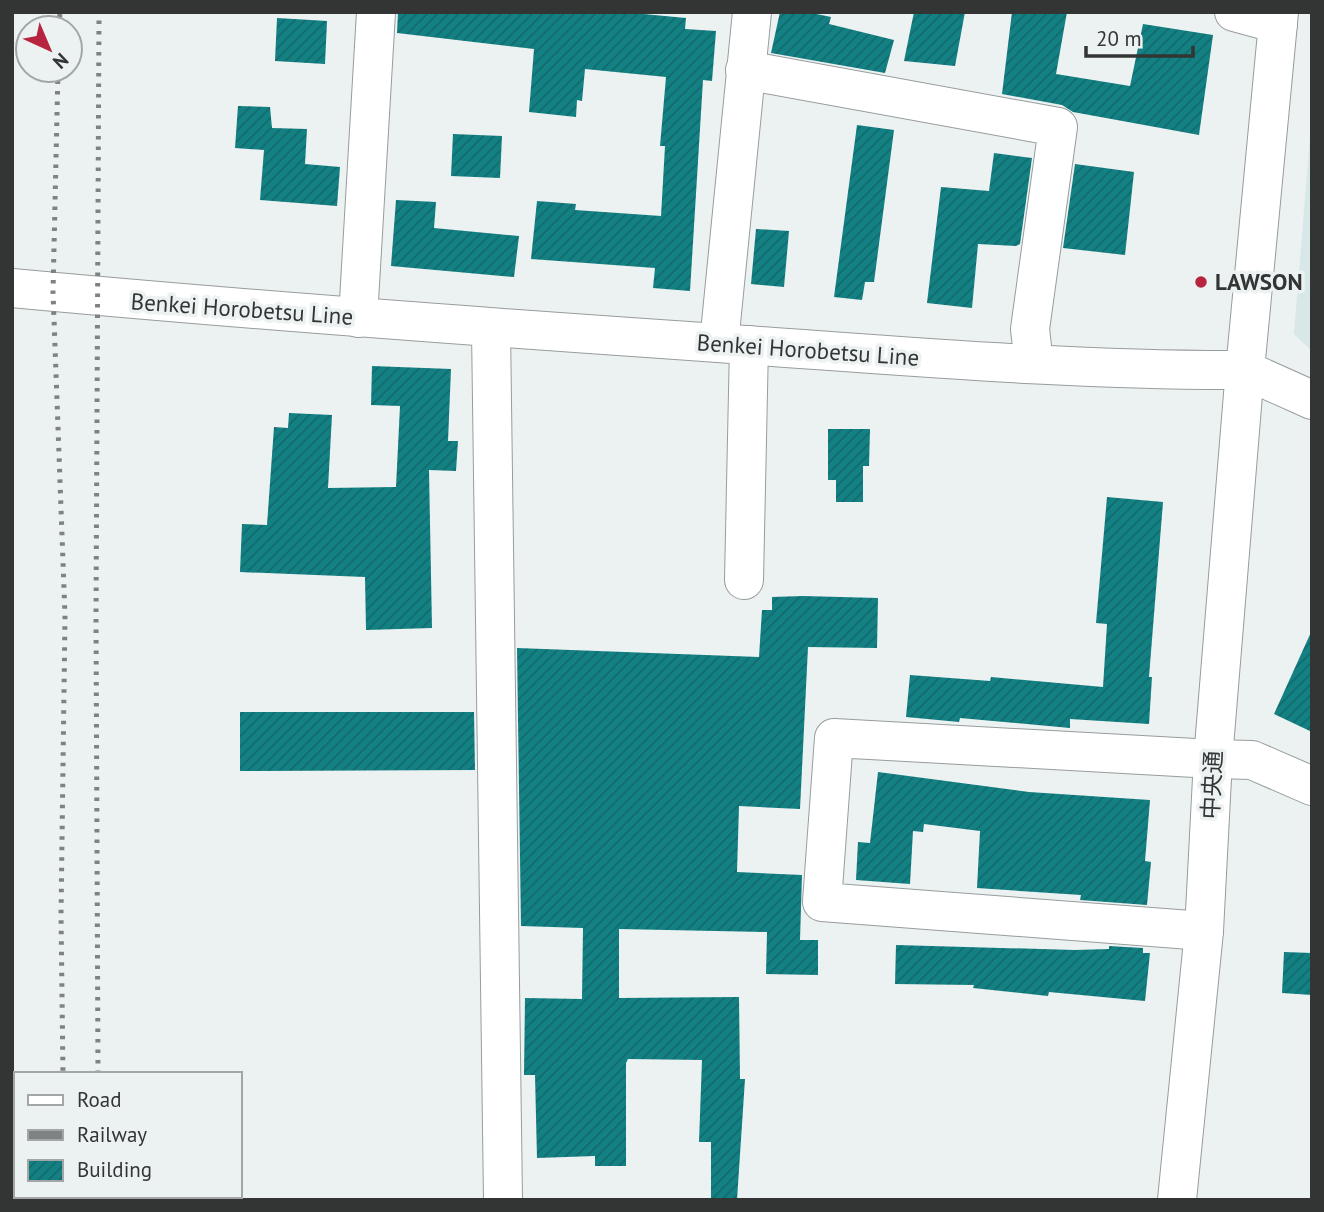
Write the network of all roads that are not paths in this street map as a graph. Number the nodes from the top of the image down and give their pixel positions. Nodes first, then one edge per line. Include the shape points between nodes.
1 (376, 12) edge
2 (752, 12) edge
3 (1234, 12) edge
4 (1279, 18) edge
5 (745, 70) junction
6 (12, 288) edge
7 (358, 318) junction
8 (492, 329) junction
9 (734, 344) junction
10 (1034, 364) junction
11 (1245, 370) junction
12 (1312, 400) edge
13 (744, 580) dead end
14 (1213, 759) junction
15 (1312, 786) edge
16 (1204, 931) junction
17 (503, 1200) edge
18 (1177, 1200) edge

1 - 7 street
2 - 5 street
3 - 4 street
4 - 11 street
5 - 9 street
5 - 10 street via 1058,127 1030,329
6 - 7 street, Benkei Horobetsu Line
7 - 8 street, Benkei Horobetsu Line
8 - 9 street, Benkei Horobetsu Line
8 - 17 street
9 - 10 street, Benkei Horobetsu Line
9 - 13 street
10 - 11 street, Benkei Horobetsu Line
11 - 12 street
11 - 14 street, 中央通
14 - 15 street via 1252,760
14 - 16 street, 中央通
14 - 16 street via 834,738 822,902
16 - 18 street, 中央通

